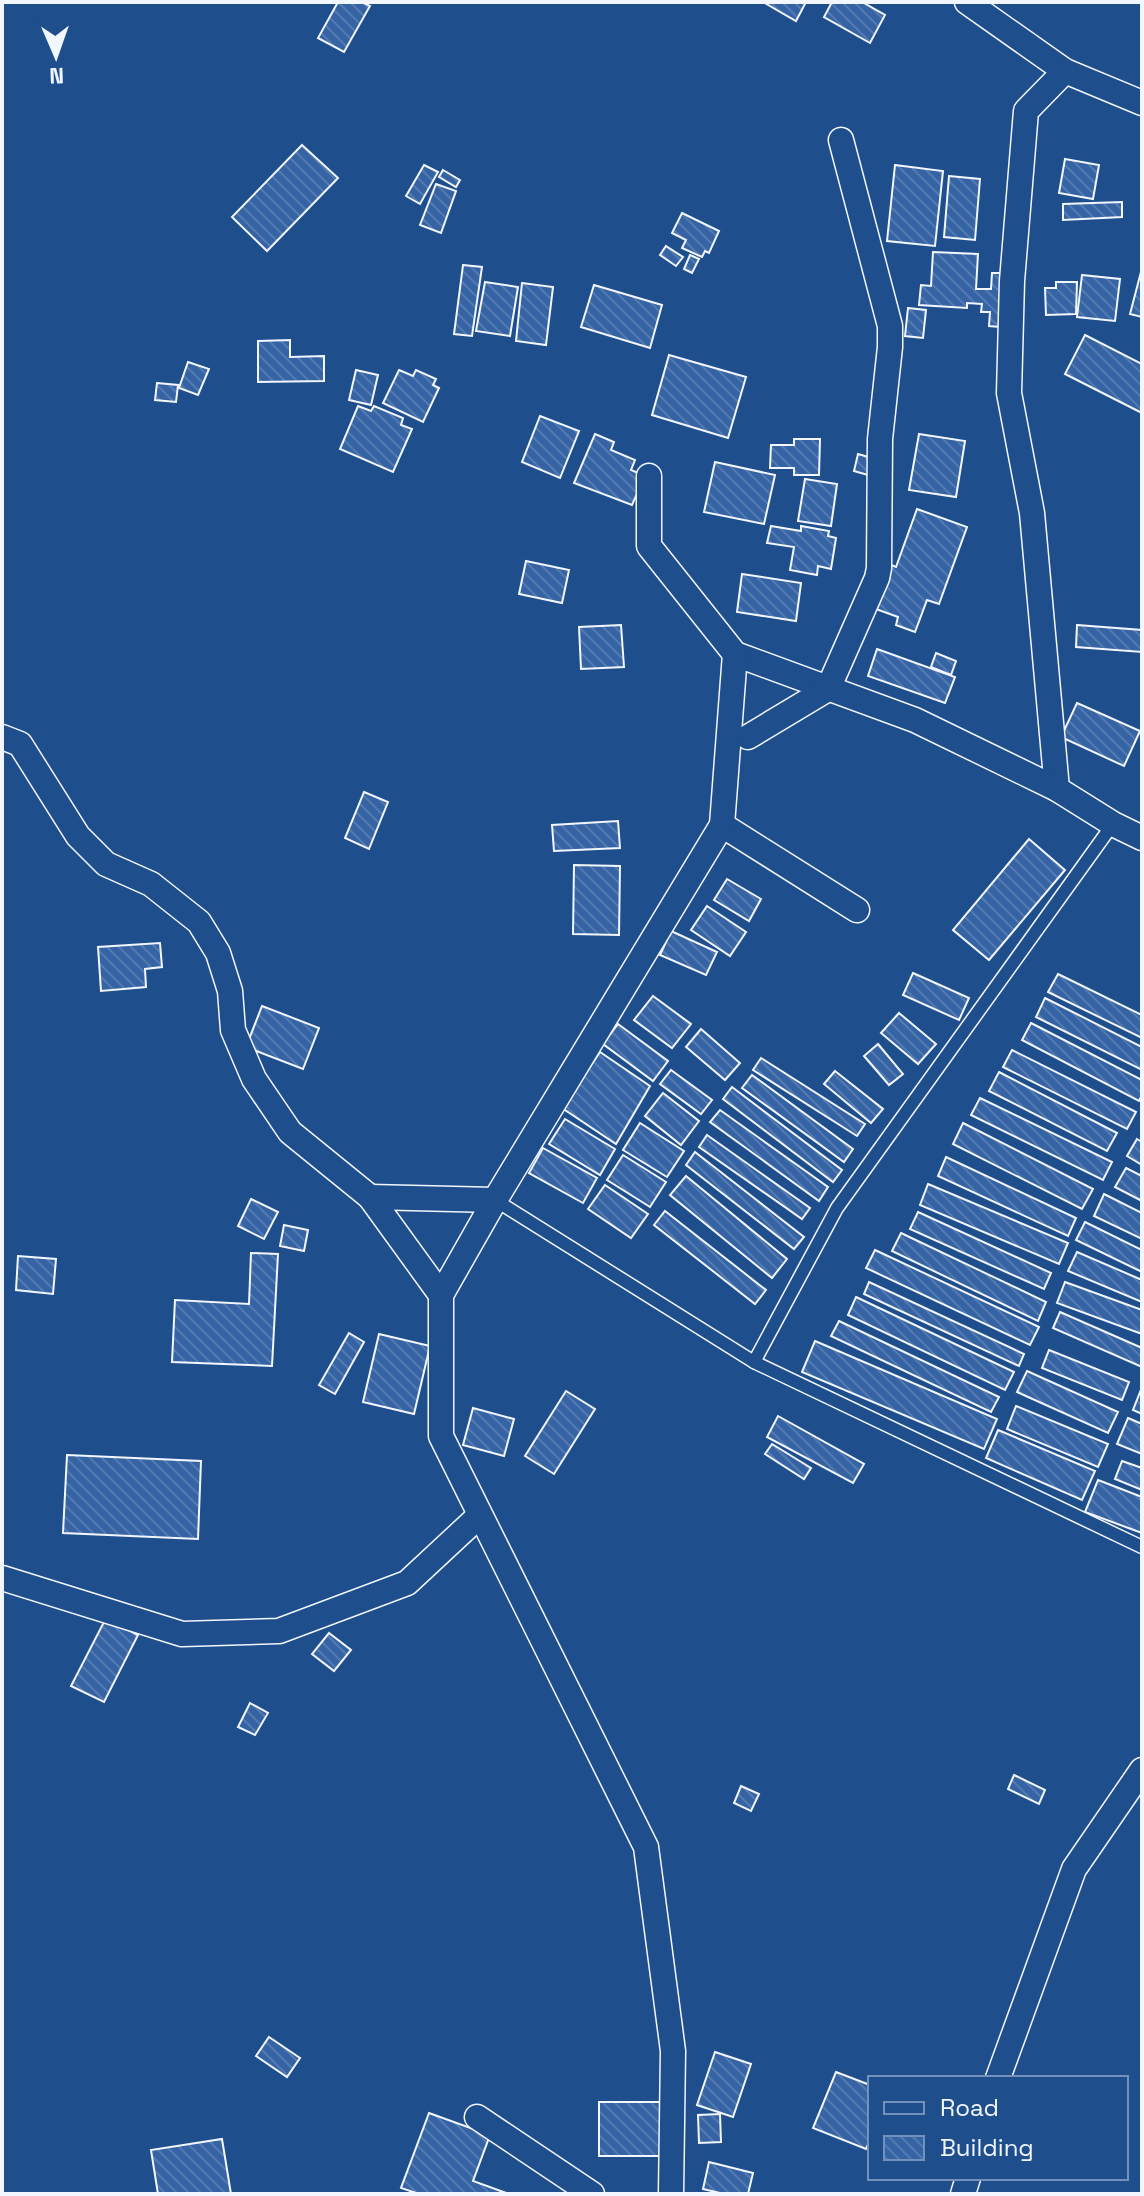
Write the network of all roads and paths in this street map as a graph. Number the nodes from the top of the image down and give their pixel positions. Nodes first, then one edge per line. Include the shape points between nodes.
1 (967, 2) edge
2 (1065, 71) junction
3 (1142, 103) edge
4 (841, 140) dead end
5 (649, 476) dead end
6 (735, 654) junction
7 (828, 689) junction
8 (2, 737) edge
9 (748, 737) dead end
10 (1057, 789) junction
11 (1113, 824) junction
12 (722, 825) junction
13 (1142, 838) edge
14 (857, 910) dead end
15 (370, 1197) junction
16 (495, 1200) junction
17 (441, 1295) junction
18 (754, 1362) junction
19 (479, 1516) junction
20 (1142, 1547) edge
21 (2, 1578) edge
22 (1142, 1770) edge
23 (999, 2076) edge
24 (477, 2117) dead end
25 (592, 2194) edge
26 (671, 2194) edge

1 - 2 street
2 - 3 street
2 - 10 street via 1026,111 1009,393 1032,513
4 - 7 street via 890,326 890,347 880,439 879,568
5 - 6 street via 649,546
6 - 7 street
6 - 12 street
7 - 9 street
7 - 10 street via 915,720
8 - 15 street via 20,744 78,836 106,864 151,884 199,922 218,953 230,991 233,1030 254,1079 290,1132
10 - 11 street
11 - 13 street
11 - 18 lane via 837,1208
12 - 14 street
12 - 16 street
15 - 16 street
15 - 17 street
16 - 17 street
16 - 18 lane
17 - 19 street via 441,1436
18 - 20 lane
19 - 21 street via 407,1583 279,1631 182,1634
19 - 26 street via 646,1847 673,2051
22 - 23 street via 1074,1869
24 - 25 street

